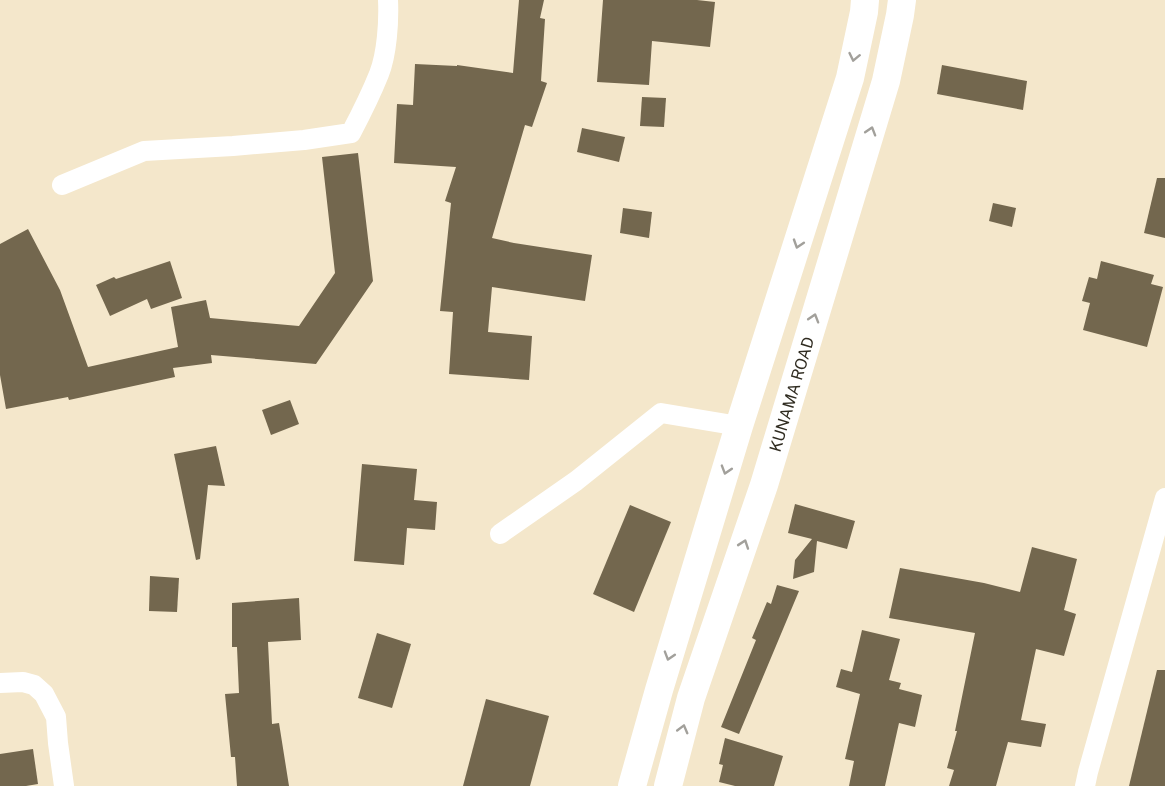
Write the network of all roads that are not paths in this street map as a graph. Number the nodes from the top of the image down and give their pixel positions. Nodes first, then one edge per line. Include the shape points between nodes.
1 (388, 0) edge
2 (865, 0) edge
3 (902, 0) edge
4 (62, 185) dead end
5 (739, 426) junction
6 (1165, 498) edge
7 (500, 534) dead end
8 (0, 683) edge
9 (64, 786) edge
10 (632, 786) edge
11 (668, 786) edge
12 (1085, 786) edge

1 - 4 street via 380,72 351,133 144,151
2 -> 5 main road via 850,78
11 -> 3 main road, KUNAMA ROAD via 691,698 764,485 883,93
5 - 7 street via 661,413 576,481
5 -> 10 main road
6 - 12 street
8 - 9 street via 23,682 44,694 56,717

